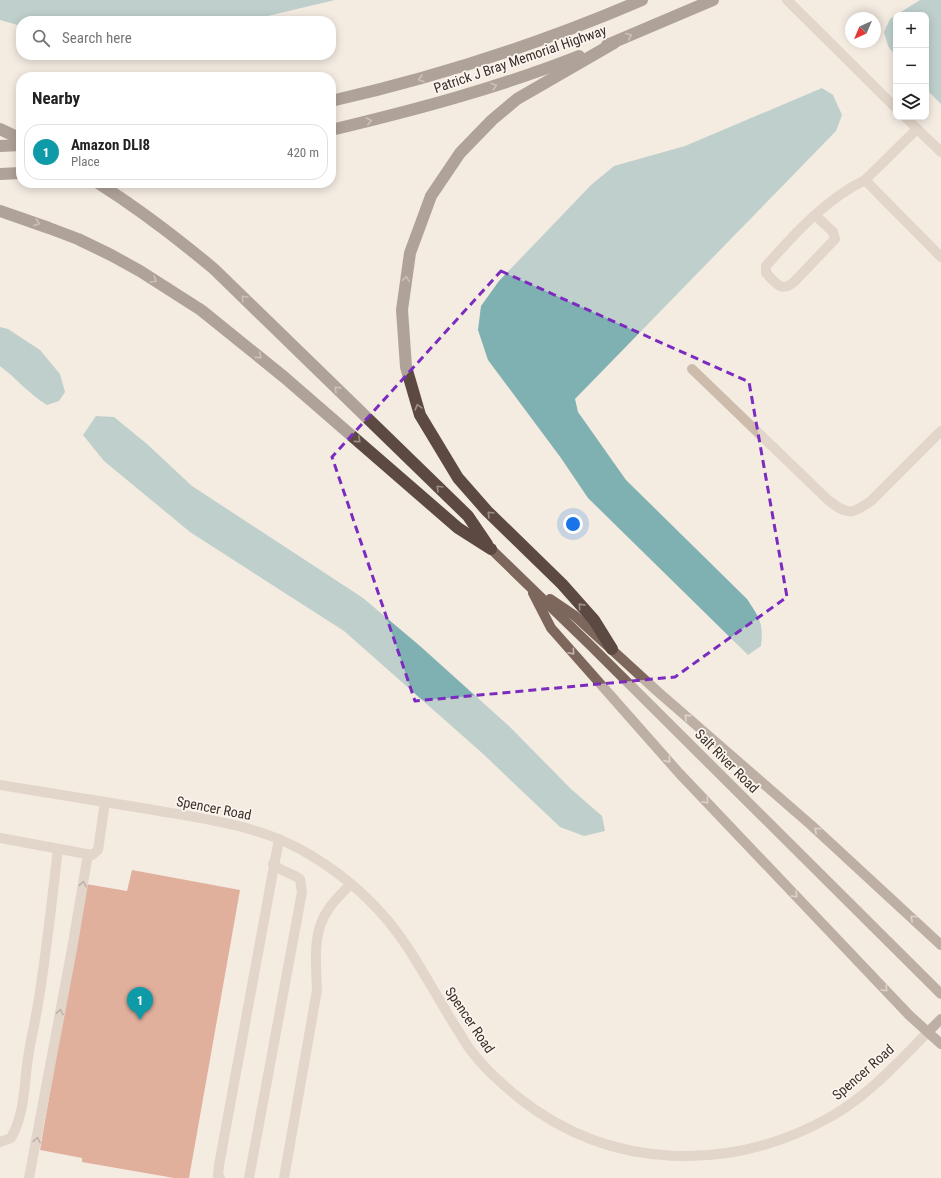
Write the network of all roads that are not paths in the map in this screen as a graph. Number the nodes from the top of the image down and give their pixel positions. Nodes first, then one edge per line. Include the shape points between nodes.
1 (642, 0) edge
2 (713, 0) edge
3 (787, 0) edge
4 (614, 43) junction
5 (336, 100) edge
6 (893, 105) edge
7 (908, 120) edge
8 (0, 129) edge
9 (336, 129) edge
10 (917, 129) junction
11 (16, 137) edge
12 (16, 145) edge
13 (0, 146) edge
14 (941, 152) edge
15 (16, 173) edge
16 (0, 174) edge
17 (865, 180) junction
18 (106, 188) edge
19 (0, 211) edge
20 (815, 215) junction
21 (941, 257) edge
22 (692, 369) dead end
23 (941, 431) edge
24 (491, 549) junction
25 (528, 585) junction
26 (612, 649) junction
27 (0, 785) edge
28 (105, 802) junction
29 (0, 838) edge
30 (279, 839) junction
31 (58, 849) junction
32 (88, 854) junction
33 (274, 864) junction
34 (351, 884) junction
35 (940, 944) edge
36 (941, 994) edge
37 (941, 1019) edge
38 (928, 1032) junction
39 (941, 1044) edge
40 (0, 1142) edge
41 (30, 1178) edge
42 (220, 1178) edge
43 (249, 1178) edge
44 (284, 1178) edge

1 -> 5 highway, Patrick J Bray Memorial Highway via 559,34 458,68
4 -> 2 highway, Patrick J Bray Memorial Highway
3 - 6 street
9 -> 4 highway, Patrick J Bray Memorial Highway via 472,93
26 -> 4 highway via 594,620 458,478 420,415 406,367 402,310 410,253 431,196 460,153 517,99
7 - 10 street
8 - 11 highway
10 - 14 street
10 - 17 street
12 - 13 highway
15 - 16 highway
17 - 20 street via 850,187
17 - 21 street
24 -> 18 highway via 468,516 236,290 187,246
19 -> 24 highway via 56,230 111,256 140,271 201,310 290,382 458,528
20 - 20 street via 766,266 766,274 780,287 788,287 794,282 835,239 833,232
22 - 23 street via 841,510 852,512 871,501
24 - 25 main road, Salt River Road
25 - 26 main road via 575,616
25 - 36 main road, Salt River Road
25 -> 38 main road via 551,628 674,767
35 -> 26 main road via 812,825
27 - 28 street, Spencer Road
28 - 30 street, Spencer Road via 223,822
28 - 32 street via 98,850 92,855
29 - 31 street
30 - 33 street
30 - 34 street, Spencer Road via 311,855
31 - 32 street
31 - 40 street via 47,943 21,1115 11,1138
41 -> 32 street
33 - 42 street via 219,1165
33 - 43 street via 300,879 302,892
34 - 38 street, Spencer Road via 395,930 472,1052 503,1085 535,1110 574,1133 612,1147 668,1156 717,1155 753,1148 793,1135 832,1116 865,1093
34 - 44 street via 327,910 320,926 315,959 317,990
37 - 38 main road, Spencer Road
38 - 39 main road

